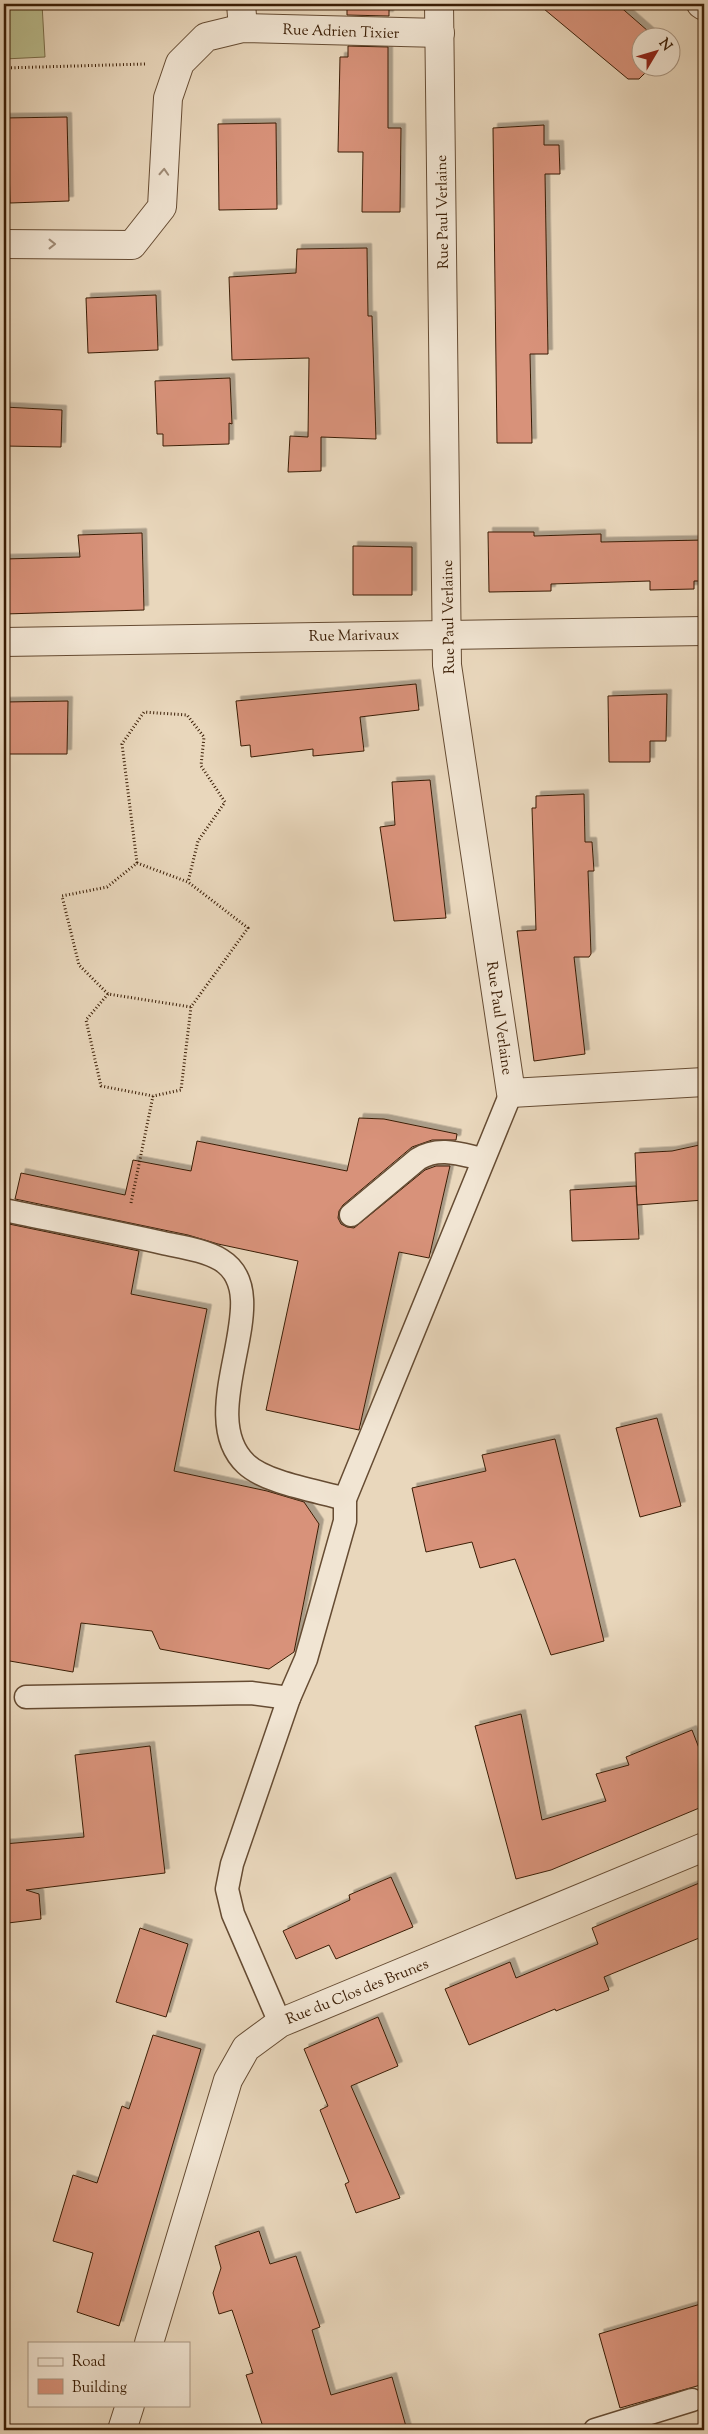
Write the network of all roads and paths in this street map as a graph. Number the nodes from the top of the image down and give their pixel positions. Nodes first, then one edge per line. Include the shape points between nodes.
1 (439, 4) edge
2 (701, 4) edge
3 (704, 6) edge
4 (242, 16) edge
5 (440, 33) junction
6 (180, 64) junction
7 (4, 68) edge
8 (4, 244) edge
9 (704, 631) edge
10 (448, 633) junction
11 (4, 642) edge
12 (137, 863) junction
13 (188, 882) junction
14 (108, 994) junction
15 (191, 1007) junction
16 (704, 1082) edge
17 (511, 1093) junction
18 (153, 1096) junction
19 (482, 1158) junction
20 (4, 1210) edge
21 (351, 1215) dead end
22 (126, 1234) junction
23 (345, 1499) junction
24 (26, 1697) dead end
25 (289, 1698) junction
26 (704, 1847) edge
27 (280, 2022) junction
28 (149, 2342) edge
29 (692, 2400) dead end
30 (130, 2406) edge
31 (122, 2430) edge
32 (594, 2430) edge

1 - 5 street, Rue Paul Verlaine
2 - 3 street
4 - 5 street, Rue Adrien Tixier
4 - 6 street, Rue Adrien Tixier via 206,37
5 - 10 street, Rue Paul Verlaine
6 - 7 path
8 -> 6 street, Rue Adrien Tixier via 132,245 162,207 168,98
9 - 10 street, Rue Marivaux
10 - 11 street, Rue Marivaux
10 - 17 street, Rue Paul Verlaine via 448,665
12 - 13 path
12 - 13 path via 122,744 144,712 187,715 204,737 201,766 225,802 198,842
12 - 14 path via 107,887 62,896 80,965
13 - 15 path via 248,928
14 - 15 path
14 - 18 path via 86,1020 101,1086
15 - 18 path via 181,1090
16 - 17 street, Rue Paul Verlaine
17 - 19 lane
18 - 22 path
19 - 21 lane via 430,1152
19 - 23 lane
20 - 22 lane
22 - 23 lane via 220,1259 232,1270 242,1287 242,1306 229,1393 227,1428 231,1444 246,1464 266,1477
23 - 25 lane via 345,1521 306,1659
24 - 25 lane via 251,1693
25 - 27 lane via 232,1864 227,1889 233,1914
26 - 27 street, Rue du Clos des Brunes
27 - 28 street, Rue du Clos des Brunes via 246,2048 228,2080
29 - 32 lane
30 - 31 street

